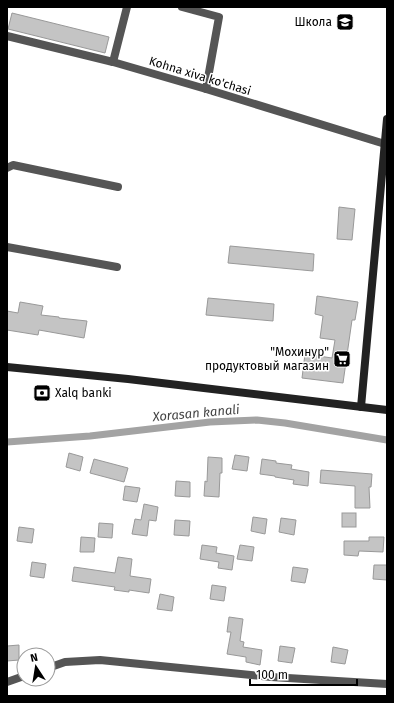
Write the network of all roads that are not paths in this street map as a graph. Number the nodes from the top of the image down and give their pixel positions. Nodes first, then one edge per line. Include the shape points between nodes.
1 (127, 7) edge
2 (182, 7) edge
3 (7, 36) edge
4 (113, 62) junction
5 (206, 89) junction
6 (387, 119) edge
7 (385, 144) junction
8 (7, 168) edge
9 (118, 187) dead end
10 (7, 247) edge
11 (117, 267) dead end
12 (7, 367) edge
13 (361, 407) junction
14 (387, 410) edge
15 (56, 665) edge
16 (387, 684) edge

1 - 4 street
2 - 5 street via 219,17
3 - 4 street, Kohna xiva ko'chasi
4 - 5 street, Kohna xiva ko'chasi
5 - 7 street, Kohna xiva ko'chasi
6 - 7 main road
7 - 13 main road
8 - 9 street via 13,165
10 - 11 street
12 - 13 main road
13 - 14 main road
15 - 16 street via 65,662 100,660 271,677

